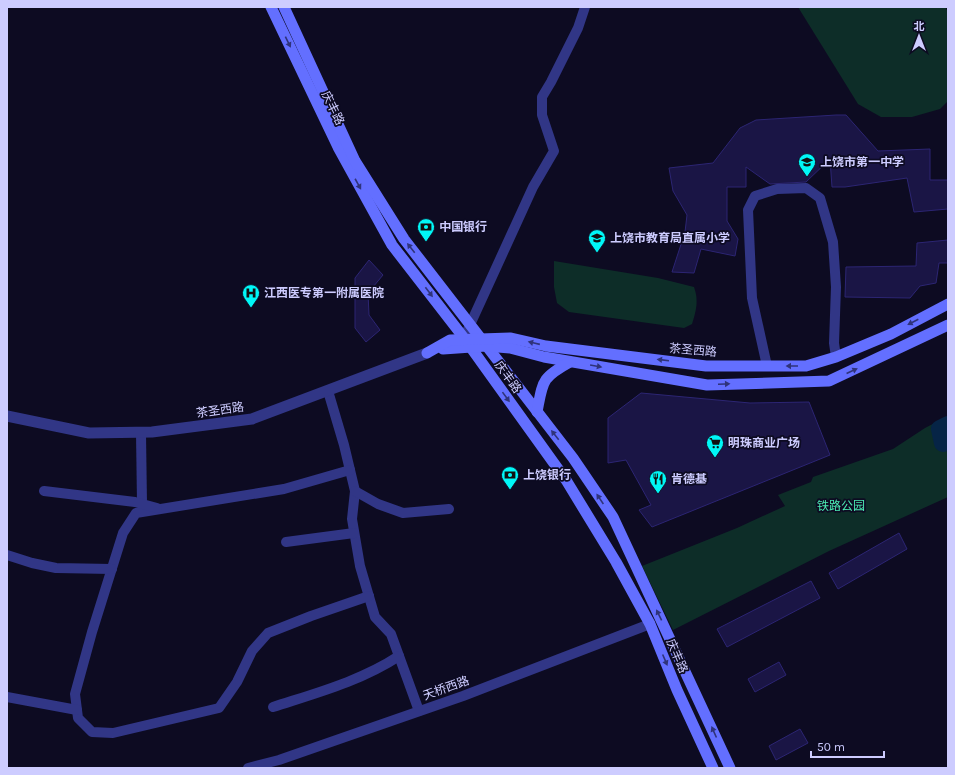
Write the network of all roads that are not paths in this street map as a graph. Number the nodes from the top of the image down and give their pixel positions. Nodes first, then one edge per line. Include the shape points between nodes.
1 (271, 7) edge
2 (284, 7) edge
3 (585, 7) edge
4 (948, 304) edge
5 (471, 324) junction
6 (948, 325) edge
7 (467, 342) junction
8 (483, 342) junction
9 (427, 353) joint
10 (836, 357) junction
11 (570, 362) junction
12 (767, 366) junction
13 (328, 391) junction
14 (537, 412) junction
15 (7, 416) edge
16 (141, 433) junction
17 (350, 470) junction
18 (44, 491) dead end
19 (355, 491) junction
20 (142, 504) junction
21 (161, 509) junction
22 (449, 509) dead end
23 (354, 533) junction
24 (286, 542) dead end
25 (7, 555) edge
26 (112, 569) junction
27 (369, 596) junction
28 (650, 624) junction
29 (400, 656) junction
30 (7, 697) edge
31 (273, 708) dead end
32 (77, 710) junction
33 (419, 711) junction
34 (248, 768) edge
35 (713, 768) edge
36 (730, 768) edge

1 -> 7 main road, 庆丰路 via 338,147 392,244
5 -> 2 main road via 404,240 355,161
3 - 5 street via 578,28 542,97 542,115 554,151 533,187
4 -> 10 main road, 茶圣西路 via 891,334
5 - 7 street
5 - 8 main road
11 -> 6 main road, 茶圣西路 via 707,385 829,381
7 - 8 main road, 茶圣西路
7 - 9 main road, 茶圣西路 via 450,340
7 -> 28 main road, 庆丰路 via 566,480
8 - 11 main road, 茶圣西路
12 -> 8 main road, 茶圣西路 via 706,366 546,346 511,338
8 - 14 main road
9 - 13 street, 茶圣西路
10 -> 12 main road, 茶圣西路 via 806,366
10 - 12 street via 833,242 820,198 806,188 777,189 755,196 748,210 752,298
11 - 14 main road via 551,373 543,385
13 - 16 street, 茶圣西路 via 252,419
13 - 17 street
36 -> 14 main road via 613,517 573,458
15 - 16 street, 茶圣西路 via 89,433
16 - 20 street
17 - 19 street
17 - 21 street via 284,489
18 - 20 street
19 - 22 street via 378,504 403,513
19 - 23 street via 352,519
20 - 21 street
21 - 26 street via 136,513 123,533
23 - 24 street
23 - 27 street
25 - 26 street via 56,568
26 - 32 street via 75,694
27 - 29 street via 375,617 391,634
27 - 32 street via 268,634 252,651 219,708 113,733 92,732 78,718
28 - 33 street, 天桥西路
28 -> 35 main road, 庆丰路
29 - 31 street via 382,668 343,684
29 - 33 street
30 - 32 street
33 - 34 street, 天桥西路 via 279,760

